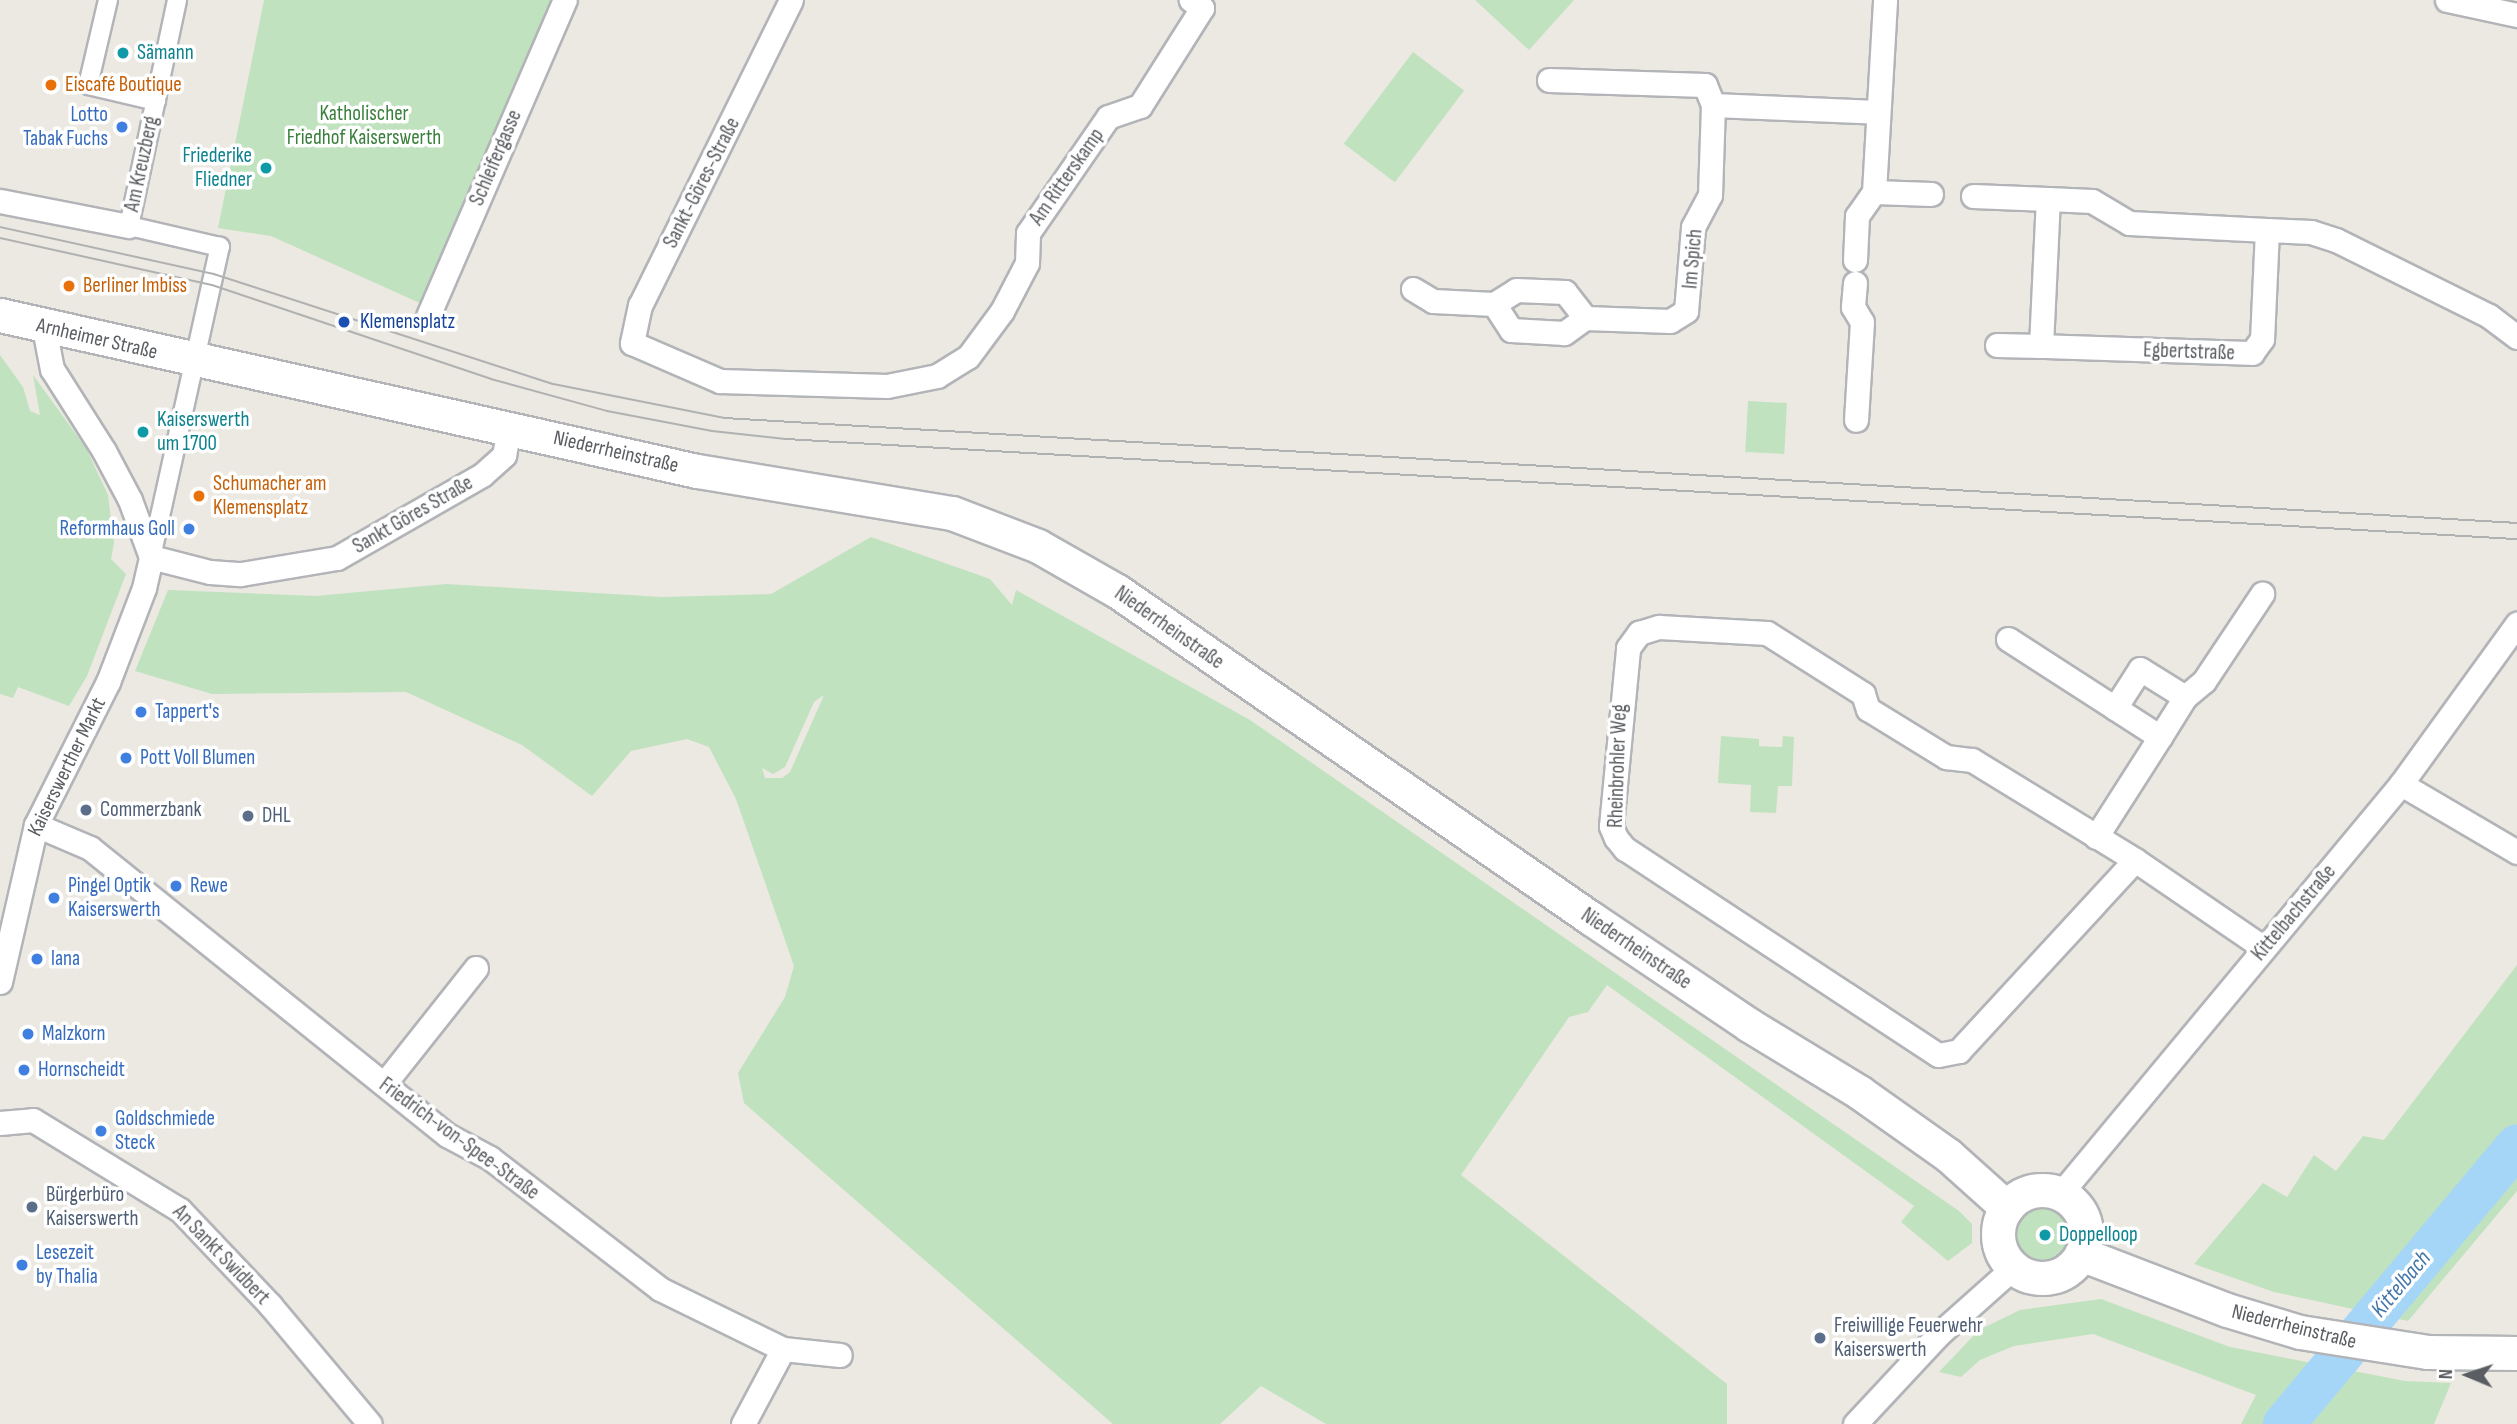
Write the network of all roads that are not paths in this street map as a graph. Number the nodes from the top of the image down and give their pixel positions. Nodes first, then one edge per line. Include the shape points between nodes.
1 (108, 0) edge
2 (177, 0) edge
3 (565, 0) edge
4 (791, 0) edge
5 (1191, 0) edge
6 (1885, 0) edge
7 (2447, 0) edge
8 (2517, 15) edge
9 (1549, 80) dead end
10 (156, 101) junction
11 (1713, 105) junction
12 (1877, 111) junction
13 (1874, 191) junction
14 (1931, 194) dead end
15 (1973, 196) dead end
16 (2048, 199) junction
17 (0, 201) edge
18 (129, 226) junction
19 (2267, 230) junction
20 (1855, 260) dead end
21 (1855, 284) dead end
22 (1413, 289) dead end
23 (1494, 304) junction
24 (0, 315) edge
25 (428, 316) dead end
26 (1585, 318) junction
27 (44, 328) junction
28 (2517, 337) edge
29 (1997, 345) dead end
30 (2041, 346) junction
31 (659, 355) joint
32 (194, 360) junction
33 (1856, 420) dead end
34 (506, 442) junction
35 (151, 557) junction
36 (2262, 594) dead end
37 (2517, 624) edge
38 (2008, 639) dead end
39 (2185, 698) junction
40 (2115, 708) junction
41 (2160, 737) junction
42 (2401, 784) junction
43 (36, 825) junction
44 (2096, 837) junction
45 (2517, 852) edge
46 (2135, 860) junction
47 (7, 902) edge
48 (2264, 948) junction
49 (476, 968) dead end
50 (0, 982) edge
51 (384, 1084) junction
52 (0, 1123) edge
53 (2060, 1193) junction
54 (2007, 1208) junction
55 (2081, 1254) junction
56 (2014, 1268) junction
57 (783, 1349) junction
58 (2517, 1353) edge
59 (840, 1355) dead end
60 (370, 1424) edge
61 (743, 1424) edge
62 (1855, 1424) edge

1 - 10 street, Am Kreuzberg via 88,85
2 - 10 street, Am Kreuzberg
3 - 25 street, Schleifergasse
4 - 31 street, Sankt-Göres-Straße via 640,305 632,343
5 - 31 street, Am Ritterskamp via 1202,8 1140,106 1108,117 1028,233 1027,262 1002,311 954,369 914,383 887,386 732,381
6 - 12 street
7 - 8 street
9 - 11 street via 1705,85
10 - 18 street, Am Kreuzberg
11 - 12 street
11 - 26 street, Im Spich via 1710,195 1693,228 1686,312 1670,321
12 - 13 street
13 - 14 street
13 - 20 street via 1857,216
15 - 16 street
16 - 19 street via 2092,201 2129,223
16 - 30 street
17 - 18 street
18 - 32 street, Am Kreuzberg via 220,247
19 - 28 street via 2311,232 2336,240 2488,316
19 - 30 street, Egbertstraße via 2262,339 2252,354
21 - 33 street via 1853,307 1862,322
22 - 23 street via 1433,301
23 - 26 street via 1516,290 1565,292
23 - 26 street, Im Spich via 1511,330 1564,333
24 - 27 main road, Arnheimer Straße
27 - 32 main road, Arnheimer Straße
27 - 35 street via 52,369 111,463
29 - 30 street, Egbertstraße
32 - 34 main road, Niederrheinstraße
32 - 35 street
34 - 35 street, Sankt Göres Straße via 482,475 337,558 241,574 210,572
34 - 54 main road, Niederrheinstraße via 953,513 1038,546 1117,591 1592,919 1749,1025 1859,1092 1948,1155
35 - 43 street, Kaiserswerther Markt via 145,588 92,717
36 - 39 street via 2204,681
37 - 42 street, Kittelbachstraße
38 - 40 street
39 - 40 street via 2140,669
39 - 41 street
40 - 41 street
41 - 44 street
42 - 45 street
42 - 48 street, Kittelbachstraße
43 - 47 street, Kaiserswerther Markt
43 - 51 street, Friedrich-von-Spee-Straße via 90,848
44 - 46 street, Rheinbrohler Weg
44 - 46 street, Rheinbrohler Weg via 1972,760 1946,757 1923,744 1868,709 1863,694 1767,633 1659,627 1639,633 1628,648 1611,826 1615,838 1929,1052 1950,1056 1959,1051
46 - 48 street, Rheinbrohler Weg
47 - 50 street, Kaiserswerther Markt
48 - 53 street, Kittelbachstraße
49 - 51 street
51 - 57 street, Friedrich-von-Spee-Straße via 447,1135 490,1158 660,1289
52 - 60 street, An Sankt Swidbert via 33,1120 180,1210 270,1305
53 - 54 main road via 2030,1191
53 - 55 main road via 2076,1205 2084,1222
54 - 56 main road via 2000,1240
55 - 56 main road via 2057,1276 2041,1279
55 - 58 main road, Niederrheinstraße via 2227,1310 2300,1332 2389,1348
56 - 62 street via 1940,1333
57 - 59 street, Friedrich-von-Spee-Straße
57 - 61 street

